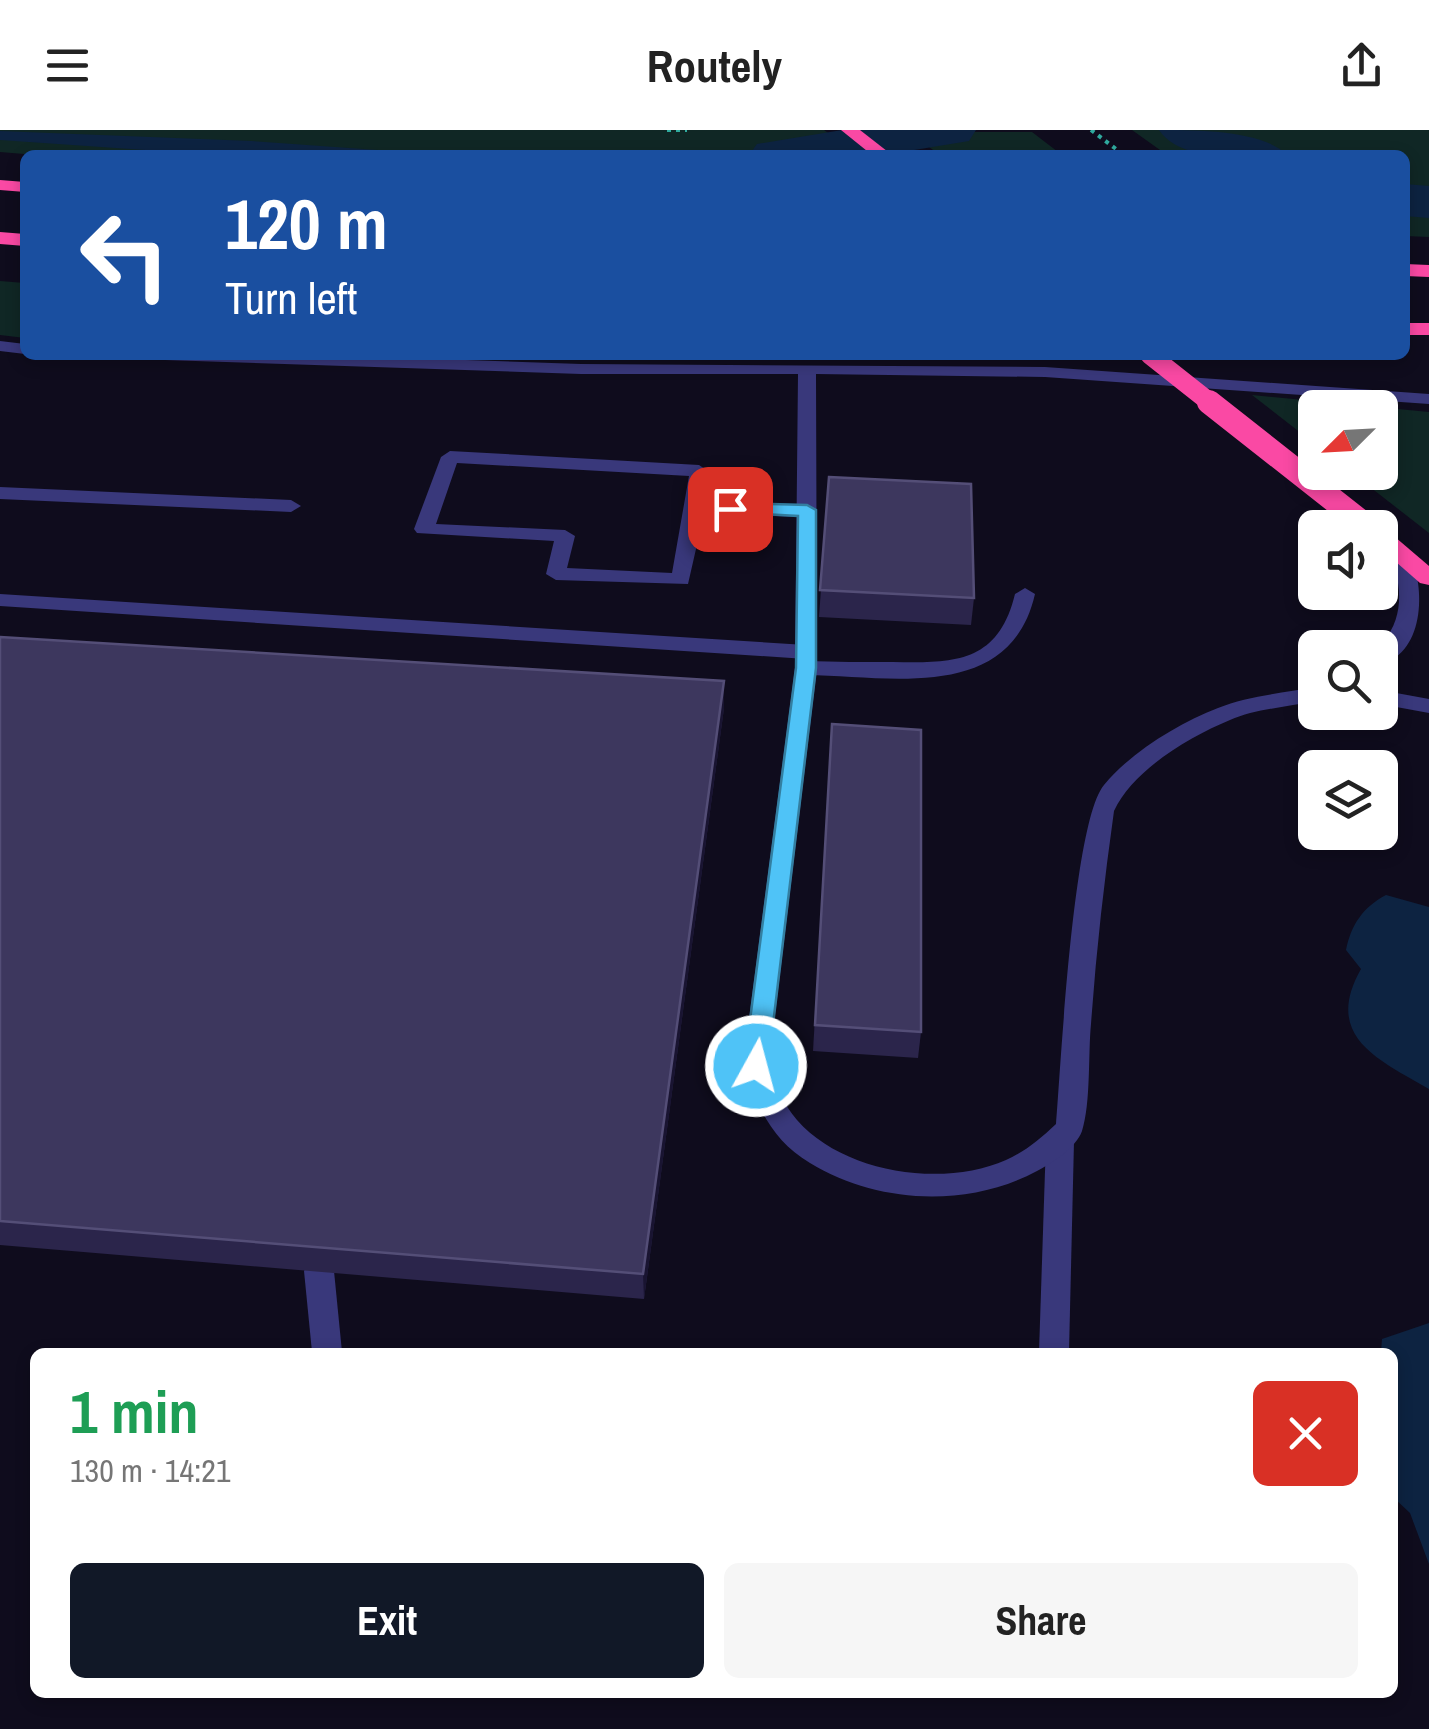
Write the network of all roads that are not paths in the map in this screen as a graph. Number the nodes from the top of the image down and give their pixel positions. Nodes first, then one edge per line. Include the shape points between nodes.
1 (849, 130) edge
2 (876, 150) edge
3 (314, 360) edge
4 (1156, 360) edge
5 (807, 370) junction
6 (1429, 399) edge
7 (0, 493) edge
8 (291, 506) dead end
9 (695, 508) junction
10 (807, 510) junction
11 (1346, 510) edge
12 (1400, 552) joint
13 (1429, 578) edge
14 (1025, 594) dead end
15 (0, 600) edge
16 (1398, 636) edge
17 (806, 660) junction
18 (1298, 697) edge
19 (1398, 700) edge
20 (1429, 706) edge
21 (1060, 1140) junction
22 (319, 1272) edge
23 (327, 1348) edge
24 (1054, 1348) edge

1 - 2 highway
3 - 5 street
4 - 11 highway, bridge
5 - 6 street via 1044,372
5 - 10 street
7 - 8 street
9 - 9 street via 699,471 450,457 424,529 565,536 556,574 680,580
9 - 10 street
10 - 17 street
12 - 13 highway
12 - 16 street via 1413,600
14 - 17 street via 1007,638 976,664 954,670
15 - 17 street
17 - 21 street via 756,1066 768,1101 790,1132 824,1156 934,1186 1002,1176
18 - 21 street via 1225,712 1160,748 1112,790 1102,810 1085,933 1069,1129
19 - 20 street
21 - 24 street
22 - 23 street

